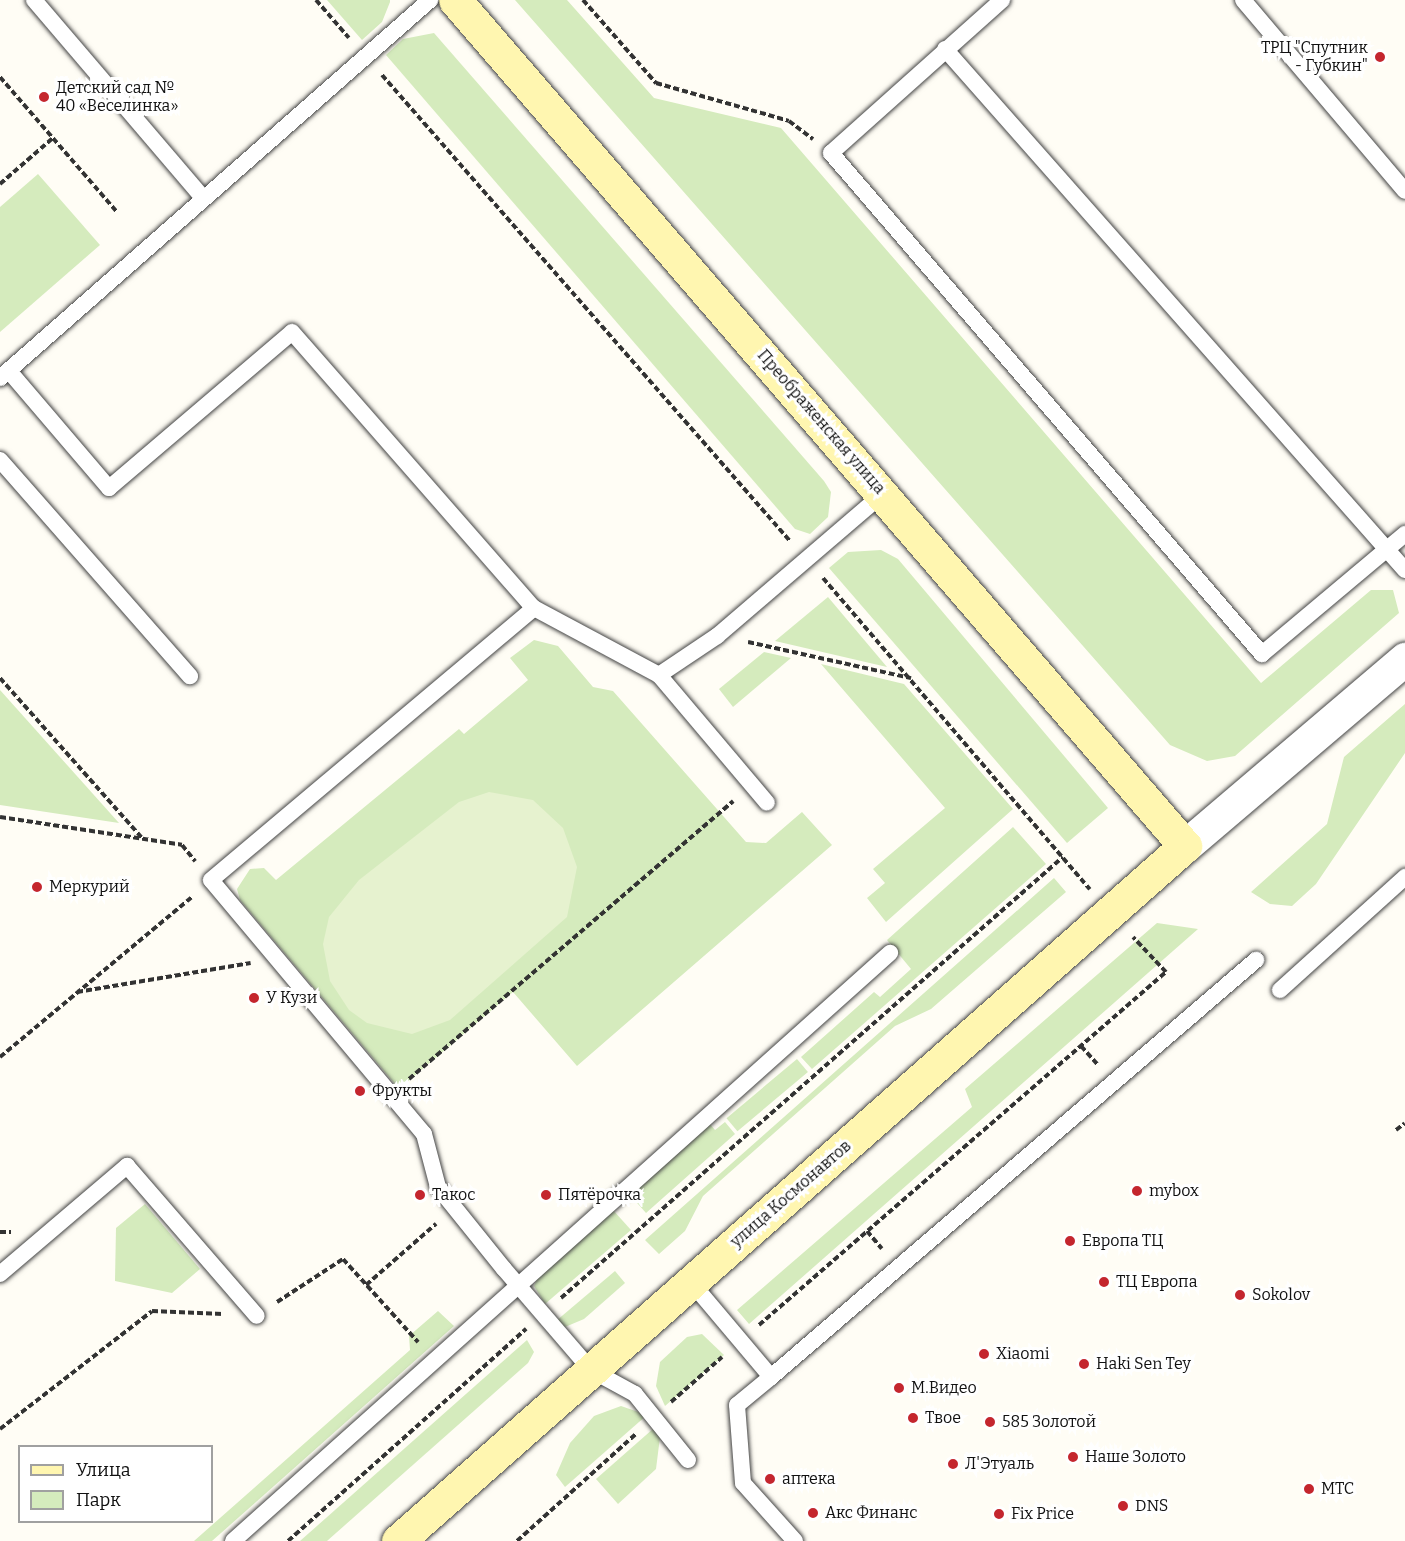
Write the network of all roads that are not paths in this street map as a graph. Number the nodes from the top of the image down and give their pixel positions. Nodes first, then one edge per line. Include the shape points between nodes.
1 (34, 0) edge
2 (430, 0) edge
3 (455, 0) edge
4 (1002, 0) edge
5 (1243, 0) edge
6 (945, 49) junction
7 (1405, 191) edge
8 (202, 198) junction
9 (4, 374) edge
10 (0, 460) edge
11 (884, 493) junction
12 (1405, 534) edge
13 (1388, 549) junction
14 (1405, 570) edge
15 (534, 608) junction
16 (1405, 659) edge
17 (659, 675) junction
18 (190, 676) dead end
19 (767, 803) dead end
20 (1185, 846) junction
21 (1405, 877) edge
22 (890, 953) dead end
23 (1256, 960) dead end
24 (1280, 990) dead end
25 (0, 1274) edge
26 (691, 1282) junction
27 (518, 1286) junction
28 (257, 1316) road end
29 (591, 1371) junction
30 (771, 1377) junction
31 (688, 1460) dead end
32 (233, 1541) edge
33 (398, 1541) edge
34 (795, 1541) edge

1 - 8 lane
2 - 8 lane
3 - 11 main road, Преображенская улица
4 - 6 lane
5 - 7 lane
6 - 13 lane
6 - 13 lane via 831,153 1262,654
8 - 9 lane
9 - 15 lane via 109,488 292,332
10 - 18 lane
11 - 17 lane via 717,636
11 - 20 main road, Преображенская улица
12 - 13 lane
13 - 14 lane
15 - 17 lane
15 - 27 lane via 211,880 424,1134 438,1187
16 - 20 street
17 - 19 lane
20 - 26 main road, улица Космонавтов
21 - 24 lane
22 - 27 lane
23 - 30 lane
25 - 28 lane via 127,1166
26 - 29 main road, улица Космонавтов
26 - 30 lane
27 - 29 lane
27 - 32 lane
29 - 31 lane via 635,1394
29 - 33 main road, улица Космонавтов
30 - 34 lane via 737,1405 743,1483

